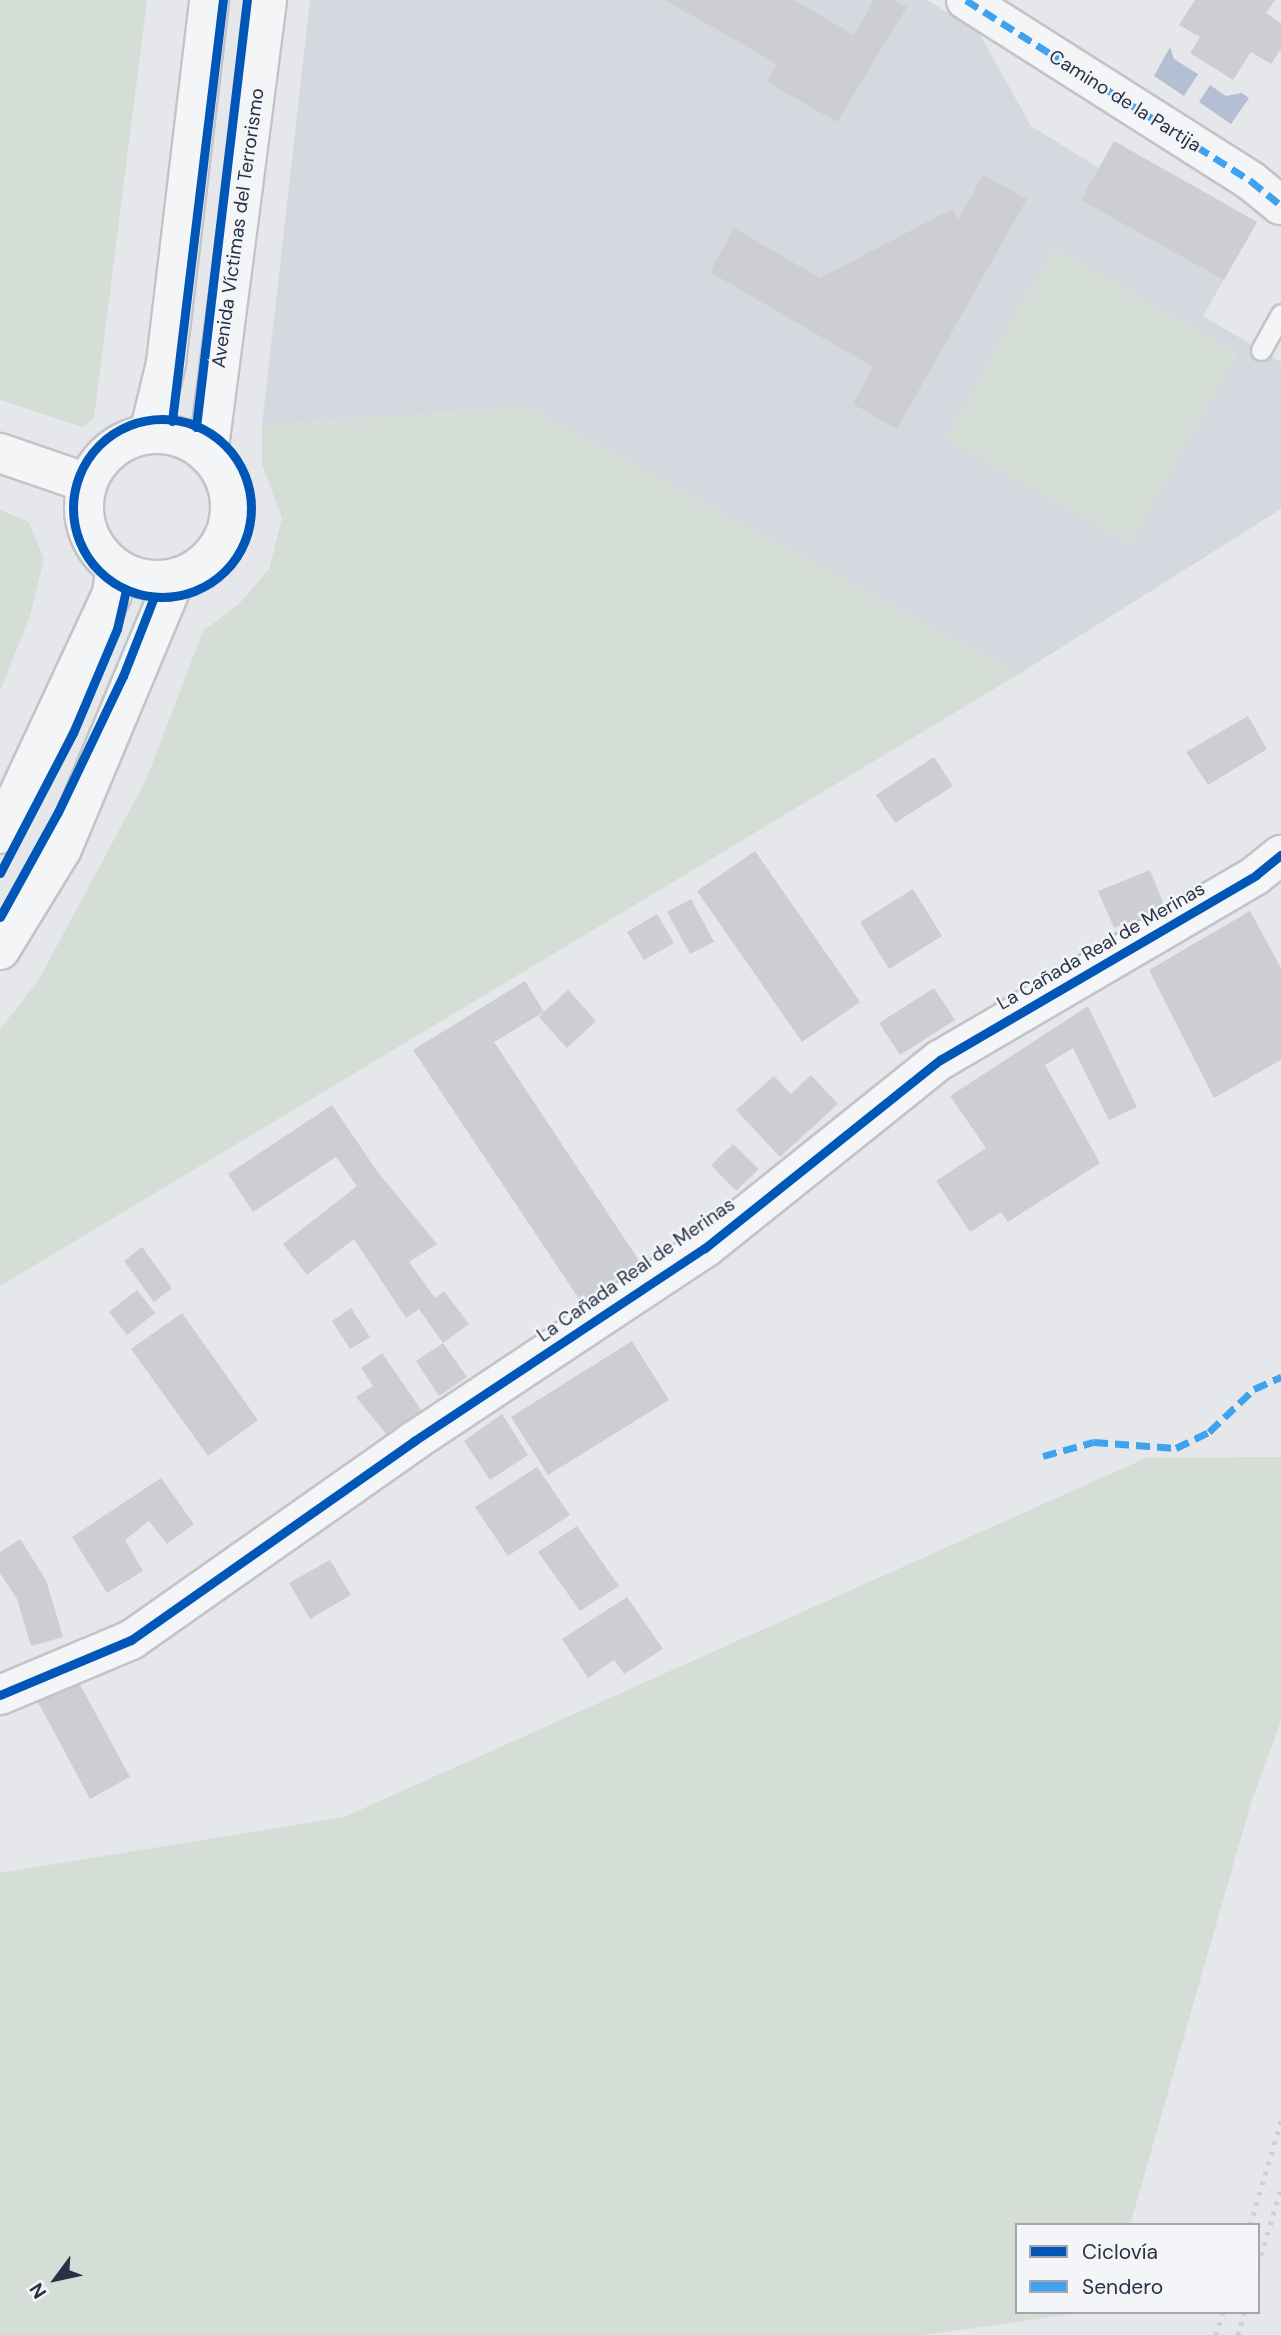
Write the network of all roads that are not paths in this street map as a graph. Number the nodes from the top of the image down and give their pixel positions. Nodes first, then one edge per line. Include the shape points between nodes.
1 (209, 0) edge
2 (267, 0) edge
3 (967, 0) edge
4 (1281, 205) edge
5 (1281, 314) edge
6 (1261, 350) dead end
7 (149, 434) junction
8 (0, 453) edge
9 (208, 455) junction
10 (87, 483) junction
11 (116, 568) junction
12 (176, 579) junction
13 (0, 834) edge
14 (1281, 855) edge
15 (0, 950) edge
16 (0, 1695) edge

1 - 7 street via 166,363
2 - 9 street, Avenida Víctimas del Terrorismo
3 - 4 street, Camino de la Partija via 1251,181
5 - 6 lane
7 - 9 street via 190,442
7 - 10 street via 115,447
8 - 10 street
9 - 12 street via 222,472 229,494 227,526 213,556
10 - 11 street via 83,502 87,529 100,554
11 - 12 street via 154,581
11 - 13 street via 107,605
12 - 15 street via 62,849
14 - 16 street, La Cañada Real de Merinas via 1256,875 940,1060 705,1248 414,1441 131,1640

